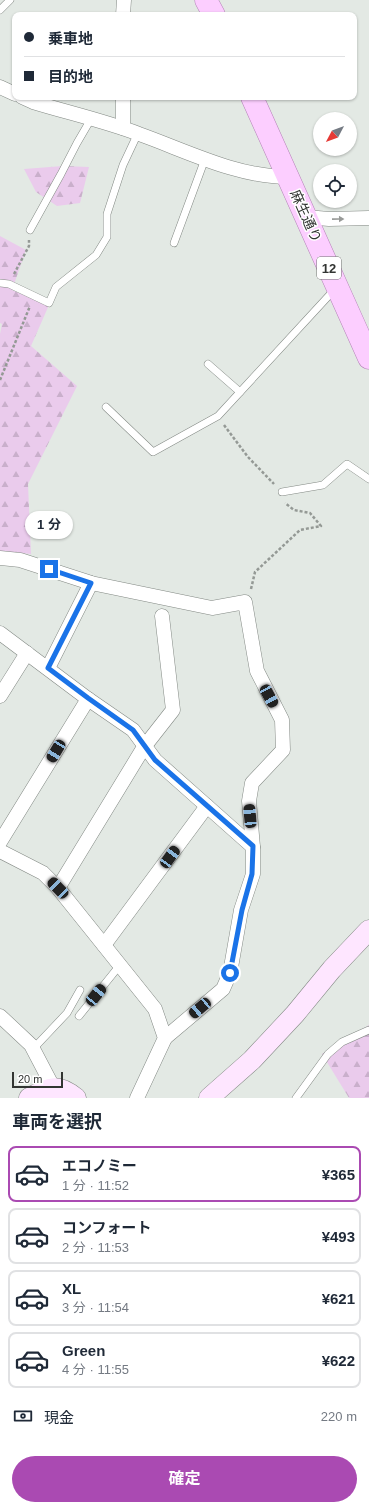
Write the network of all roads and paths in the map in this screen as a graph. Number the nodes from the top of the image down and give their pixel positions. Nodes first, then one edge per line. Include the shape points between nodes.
1 (10, 0) edge
2 (124, 0) edge
3 (206, 0) edge
4 (1, 9) edge
5 (123, 12) edge
6 (212, 12) edge
7 (0, 87) edge
8 (12, 93) edge
9 (29, 100) edge
10 (123, 100) edge
11 (253, 100) edge
12 (91, 119) junction
13 (123, 128) junction
14 (138, 133) junction
15 (205, 158) junction
16 (288, 177) junction
17 (306, 217) junction
18 (369, 218) edge
19 (30, 230) joint
20 (174, 243) dead end
21 (0, 283) edge
22 (9, 284) junction
23 (337, 286) junction
24 (35, 296) junction
25 (369, 358) edge
26 (208, 364) dead end
27 (0, 380) edge
28 (240, 392) junction
29 (106, 407) dead end
30 (218, 416) junction
31 (369, 480) edge
32 (282, 492) junction
33 (0, 558) edge
34 (91, 583) junction
35 (245, 602) junction
36 (162, 616) dead end
37 (0, 632) edge
38 (27, 653) junction
39 (48, 668) junction
40 (0, 696) edge
41 (88, 698) junction
42 (144, 747) junction
43 (207, 806) junction
44 (0, 842) edge
45 (253, 846) junction
46 (0, 851) edge
47 (58, 888) junction
48 (369, 930) edge
49 (104, 945) junction
50 (120, 965) junction
51 (80, 990) dead end
52 (0, 1016) edge
53 (79, 1016) dead end
54 (369, 1030) edge
55 (165, 1038) junction
56 (33, 1049) junction
57 (52, 1087) junction
58 (29, 1098) edge
59 (76, 1098) edge
60 (137, 1098) edge
61 (208, 1098) edge
62 (296, 1098) edge

1 - 4 lane
2 - 5 street
3 - 6 main road
7 - 8 street
9 - 12 street
10 - 13 street
11 - 16 main road, 麻生通り / 12
12 - 13 street
12 - 19 lane
13 - 14 street
14 - 15 street
14 - 24 lane via 123,165 107,214 107,237 96,256 56,287 49,303
15 - 16 street via 240,170 272,177
15 - 20 lane
16 - 17 main road, 麻生通り / 12
17 -> 18 street
17 - 23 main road, 麻生通り / 12
19 - 22 path via 29,246
21 - 22 lane
22 - 24 lane
23 - 25 main road, 麻生通り / 12
23 - 28 lane
24 - 27 path
26 - 28 lane
28 - 30 lane
29 - 30 lane via 153,452
30 - 32 path via 248,457
31 - 32 lane via 346,464 323,485
32 - 35 path via 280,498 294,510 310,513 321,526 300,530 255,572 249,597
33 - 34 street via 20,560
34 - 35 street via 212,608
34 - 39 street
35 - 45 street via 257,671 282,720 283,750 252,783 249,801
36 - 42 street via 173,710
37 - 38 street
38 - 39 street
38 - 40 street
39 - 41 street
41 - 42 street via 133,730
41 - 44 street
42 - 43 street
42 - 47 street
43 - 45 street
43 - 49 street
45 - 55 street via 252,874 230,973 222,988
46 - 47 street via 43,873
47 - 49 street
48 - 61 street via 252,1060
49 - 50 street
50 - 53 lane
50 - 55 street via 155,1009
51 - 56 lane via 67,1013
52 - 56 street
54 - 62 lane via 342,1042 328,1054
55 - 60 street
56 - 57 street
57 - 58 street
57 - 59 street via 61,1088

